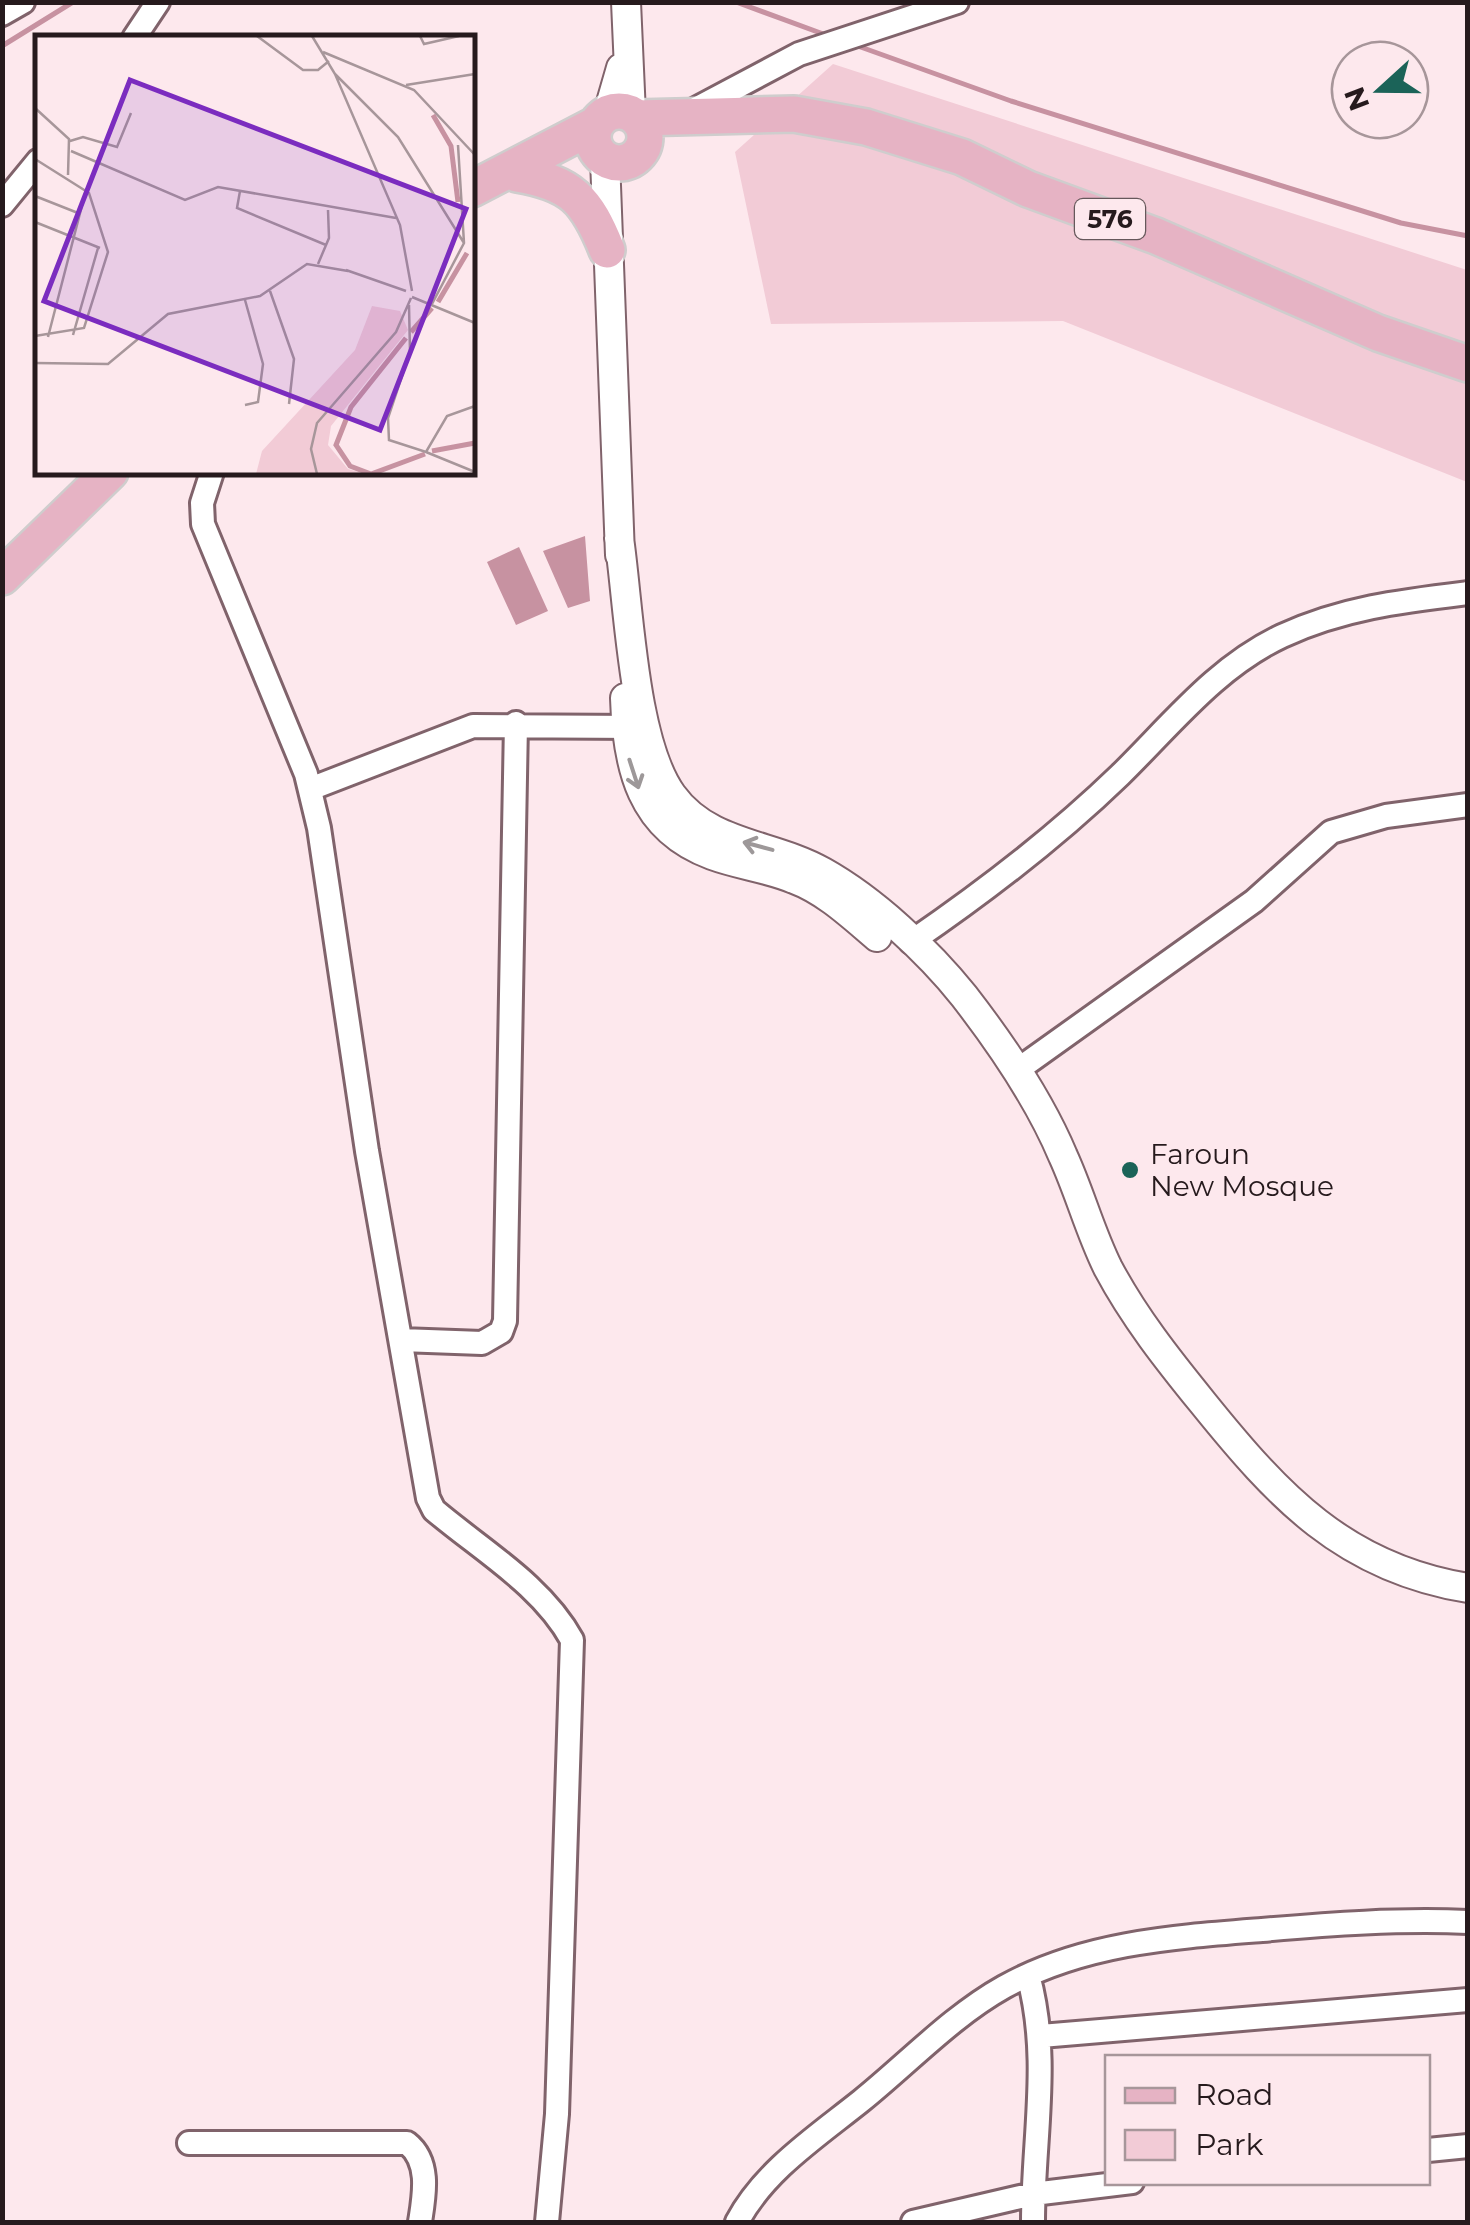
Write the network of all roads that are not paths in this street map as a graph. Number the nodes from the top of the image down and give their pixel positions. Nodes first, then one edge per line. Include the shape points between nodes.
1 (22, 2) edge
2 (158, 2) edge
3 (626, 2) edge
4 (957, 2) edge
5 (2, 14) edge
6 (136, 35) edge
7 (742, 113) junction
8 (685, 114) junction
9 (618, 137) junction
10 (35, 166) edge
11 (494, 181) edge
12 (2, 205) edge
13 (607, 250) junction
14 (610, 306) junction
15 (1468, 364) edge
16 (107, 475) edge
17 (211, 475) edge
18 (2, 577) edge
19 (1468, 593) edge
20 (516, 724) junction
21 (636, 728) junction
22 (310, 789) junction
23 (1468, 805) edge
24 (911, 942) junction
25 (991, 1036) junction
26 (1016, 1071) junction
27 (401, 1340) junction
28 (1468, 1588) edge
29 (1468, 1922) edge
30 (1028, 1976) junction
31 (1468, 2000) edge
32 (1042, 2036) junction
33 (189, 2143) dead end
34 (1468, 2146) edge
35 (1430, 2150) edge
36 (1107, 2185) edge
37 (1033, 2194) junction
38 (420, 2222) edge
39 (547, 2222) edge
40 (737, 2222) edge
41 (913, 2222) edge
42 (1033, 2222) edge

1 - 5 street
2 - 6 street
3 - 9 street
4 - 8 street via 799,54
7 - 8 main road
7 - 9 main road
7 - 15 main road, 576 via 866,127 962,157
8 - 9 main road
9 - 11 main road
9 - 13 street
9 - 14 street
10 - 12 street
11 - 13 main road via 548,179 575,195
13 - 14 street
14 - 21 street via 619,538
16 - 18 main road
17 - 22 street via 203,524
19 - 24 street via 1349,610 1246,657 1202,691 1118,777
20 - 21 street
20 - 22 street via 473,726
20 - 27 street via 505,1322 482,1343
24 -> 21 street via 825,873 704,827 672,796
21 -> 25 street via 637,786 668,831 712,855 814,888
22 - 27 street
23 - 26 street via 1386,816 1331,832 1254,900
24 - 25 street via 963,995
25 - 26 street
26 - 28 street via 1058,1144 1123,1295 1263,1476 1302,1514 1357,1551
27 - 39 street via 422,1479 434,1510 502,1562 572,1640 557,2114
29 - 30 street via 1203,1935 1108,1948
30 - 32 street
30 - 40 street via 1001,1988 764,2181
31 - 32 street
32 - 37 street
33 - 38 street via 407,2143 421,2161
34 - 35 street
36 - 37 street
37 - 41 street
37 - 42 street

